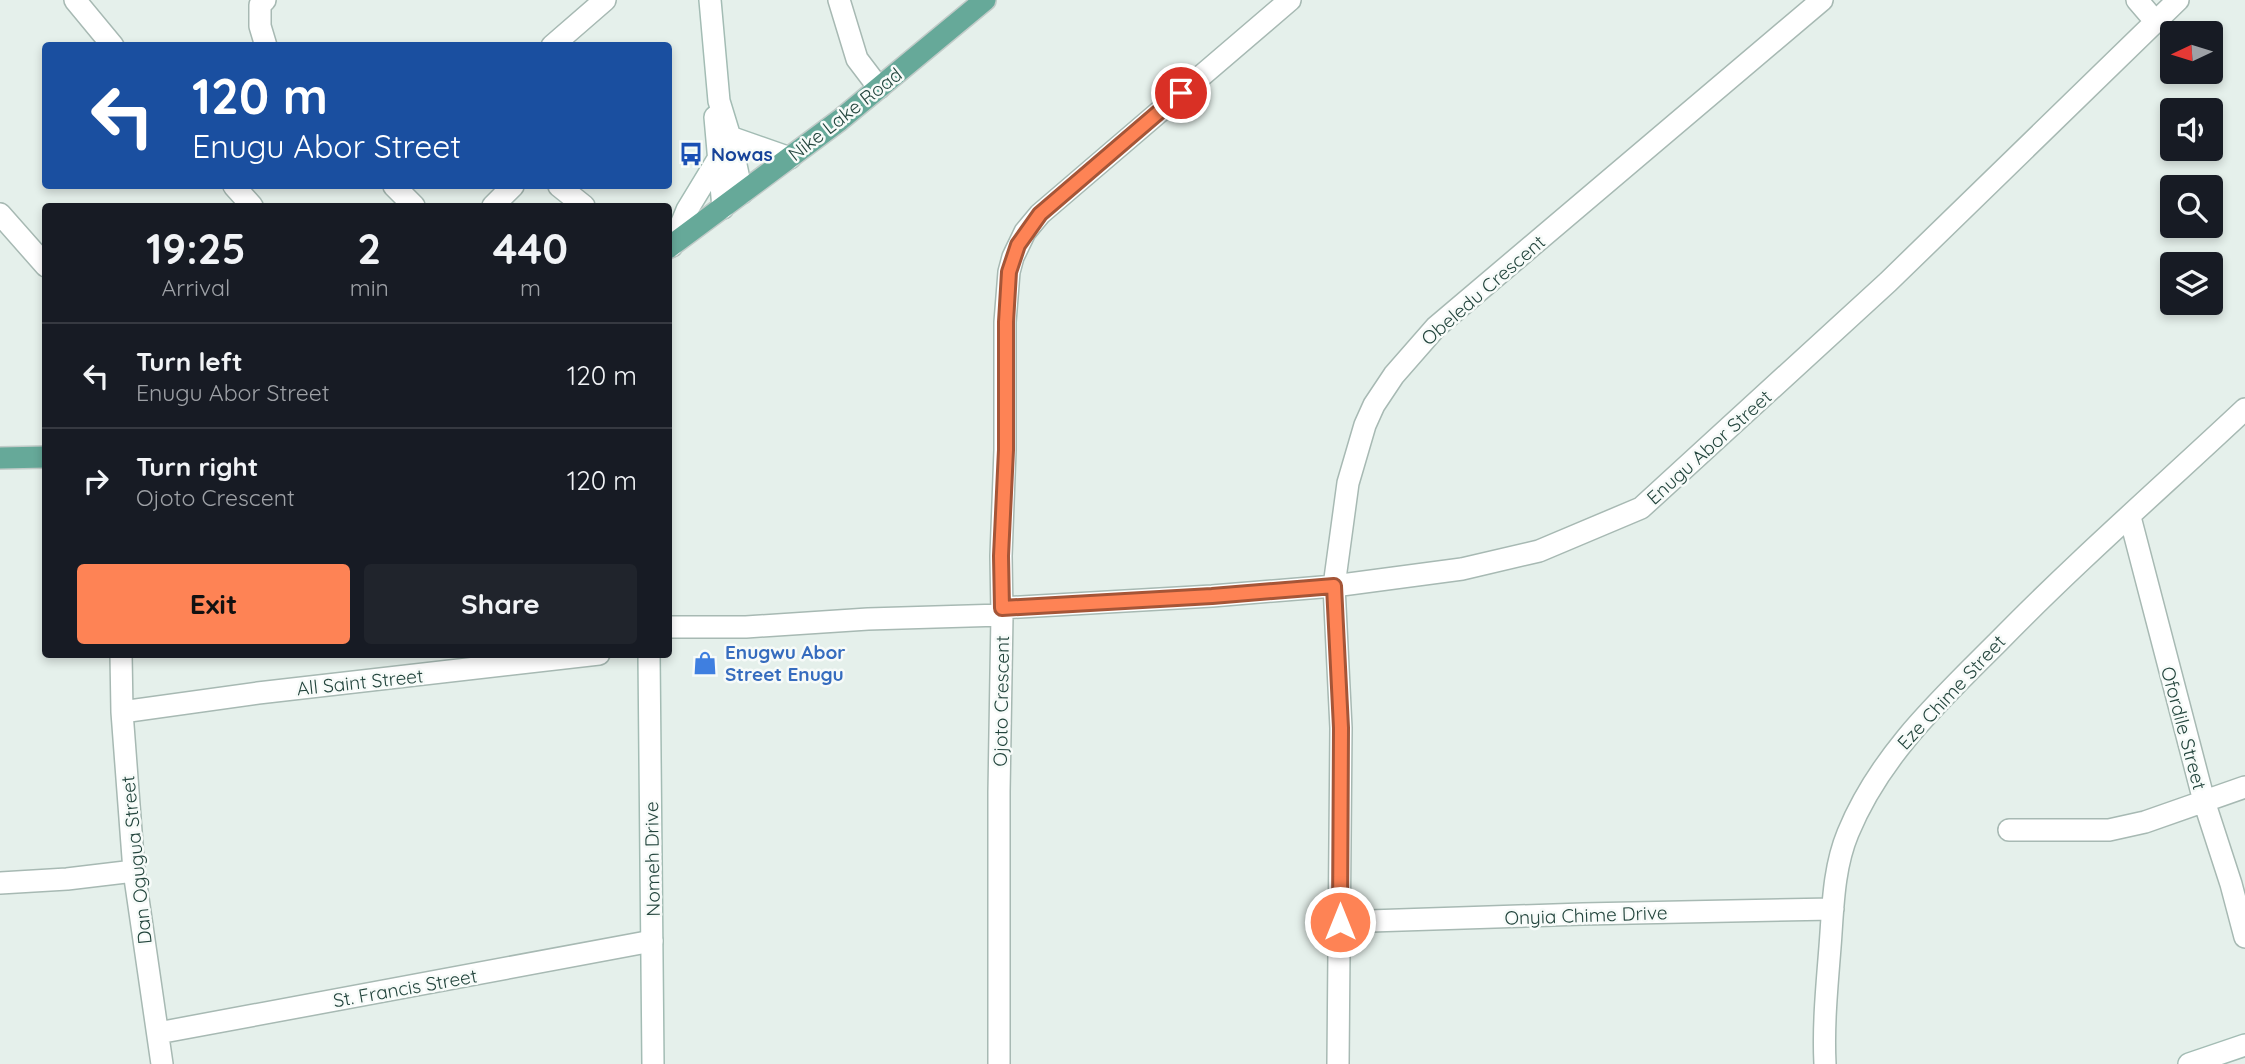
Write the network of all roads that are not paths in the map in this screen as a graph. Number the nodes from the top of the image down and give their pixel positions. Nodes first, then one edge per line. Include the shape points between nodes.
1 (75, 0) edge
2 (265, 0) edge
3 (605, 0) edge
4 (710, 0) edge
5 (839, 0) edge
6 (985, 0) edge
7 (1290, 0) edge
8 (1822, 0) edge
9 (2137, 0) edge
10 (2178, 0) edge
11 (2155, 21) junction
12 (110, 42) edge
13 (265, 42) edge
14 (557, 42) edge
15 (879, 88) junction
16 (719, 102) junction
17 (730, 137) junction
18 (790, 158) junction
19 (718, 159) junction
20 (237, 189) edge
21 (397, 189) edge
22 (510, 189) edge
23 (563, 189) edge
24 (742, 193) junction
25 (249, 203) edge
26 (411, 203) edge
27 (497, 203) edge
28 (580, 203) edge
29 (723, 208) junction
30 (0, 214) edge
31 (7, 230) edge
32 (672, 243) edge
33 (672, 246) edge
34 (42, 262) edge
35 (2245, 409) edge
36 (42, 457) edge
37 (0, 458) edge
38 (2130, 517) junction
39 (1334, 586) junction
40 (1002, 612) junction
41 (672, 627) edge
42 (121, 658) edge
43 (564, 658) edge
44 (649, 658) edge
45 (122, 712) junction
46 (2245, 787) edge
47 (2204, 801) junction
48 (2009, 830) dead end
49 (134, 871) junction
50 (0, 883) edge
51 (1833, 909) junction
52 (1340, 922) junction
53 (2245, 937) edge
54 (652, 941) junction
55 (158, 1033) junction
56 (2245, 1045) edge
57 (2202, 1062) edge
58 (162, 1064) edge
59 (653, 1064) edge
60 (999, 1064) edge
61 (1338, 1064) edge
62 (1825, 1064) edge

1 - 12 street
2 - 13 street via 260,5
3 - 14 street
4 - 16 street
5 - 15 street via 857,59
6 - 15 main road, Nike Lake Road
7 - 40 street, Ojoto Crescent via 1061,195 1040,214 1018,245 1009,272 1006,322
8 - 39 street, Obeledu Crescent via 1441,323 1409,356 1377,400 1359,440 1348,483
9 - 11 street
10 - 11 street, Enugu Abor Street
11 - 39 street, Enugu Abor Street via 1888,282 1640,508 1520,556 1462,569
15 - 18 main road, Nike Lake Road
16 - 17 street
16 - 19 street via 715,114
17 - 18 street
17 - 24 street
18 - 24 main road, Nike Lake Road
19 - 29 street
19 - 32 street
20 - 25 street
21 - 26 street
22 - 27 street
23 - 28 street
24 - 29 main road, Nike Lake Road
29 - 33 main road, Nike Lake Road
30 - 31 street
31 - 34 street
35 - 38 street, Eze Chime Street
36 - 37 main road
38 - 47 street, Ofordile Street
38 - 51 street, Eze Chime Street via 1964,674 1891,757 1848,833
39 - 40 street, Enugu Abor Street
39 - 52 street, Obeledu Crescent via 1341,728
40 - 41 street, Enugu Abor Street
40 - 60 street, Ojoto Crescent
42 - 45 street, Dan Ogugua Street
43 - 45 street, All Saint Street
44 - 54 street, Nomeh Drive
45 - 49 street, Dan Ogugua Street
46 - 47 street
47 - 48 street via 2109,830
47 - 53 street, Ofordile Street
49 - 50 street
49 - 55 street, Dan Ogugua Street
51 - 52 street, Onyia Chime Drive
51 - 62 street, Eze Chime Street
52 - 61 street, Obeledu Crescent
54 - 55 street, St. Francis Street
54 - 59 street, Nomeh Drive
55 - 58 street, Dan Ogugua Street
56 - 57 street

